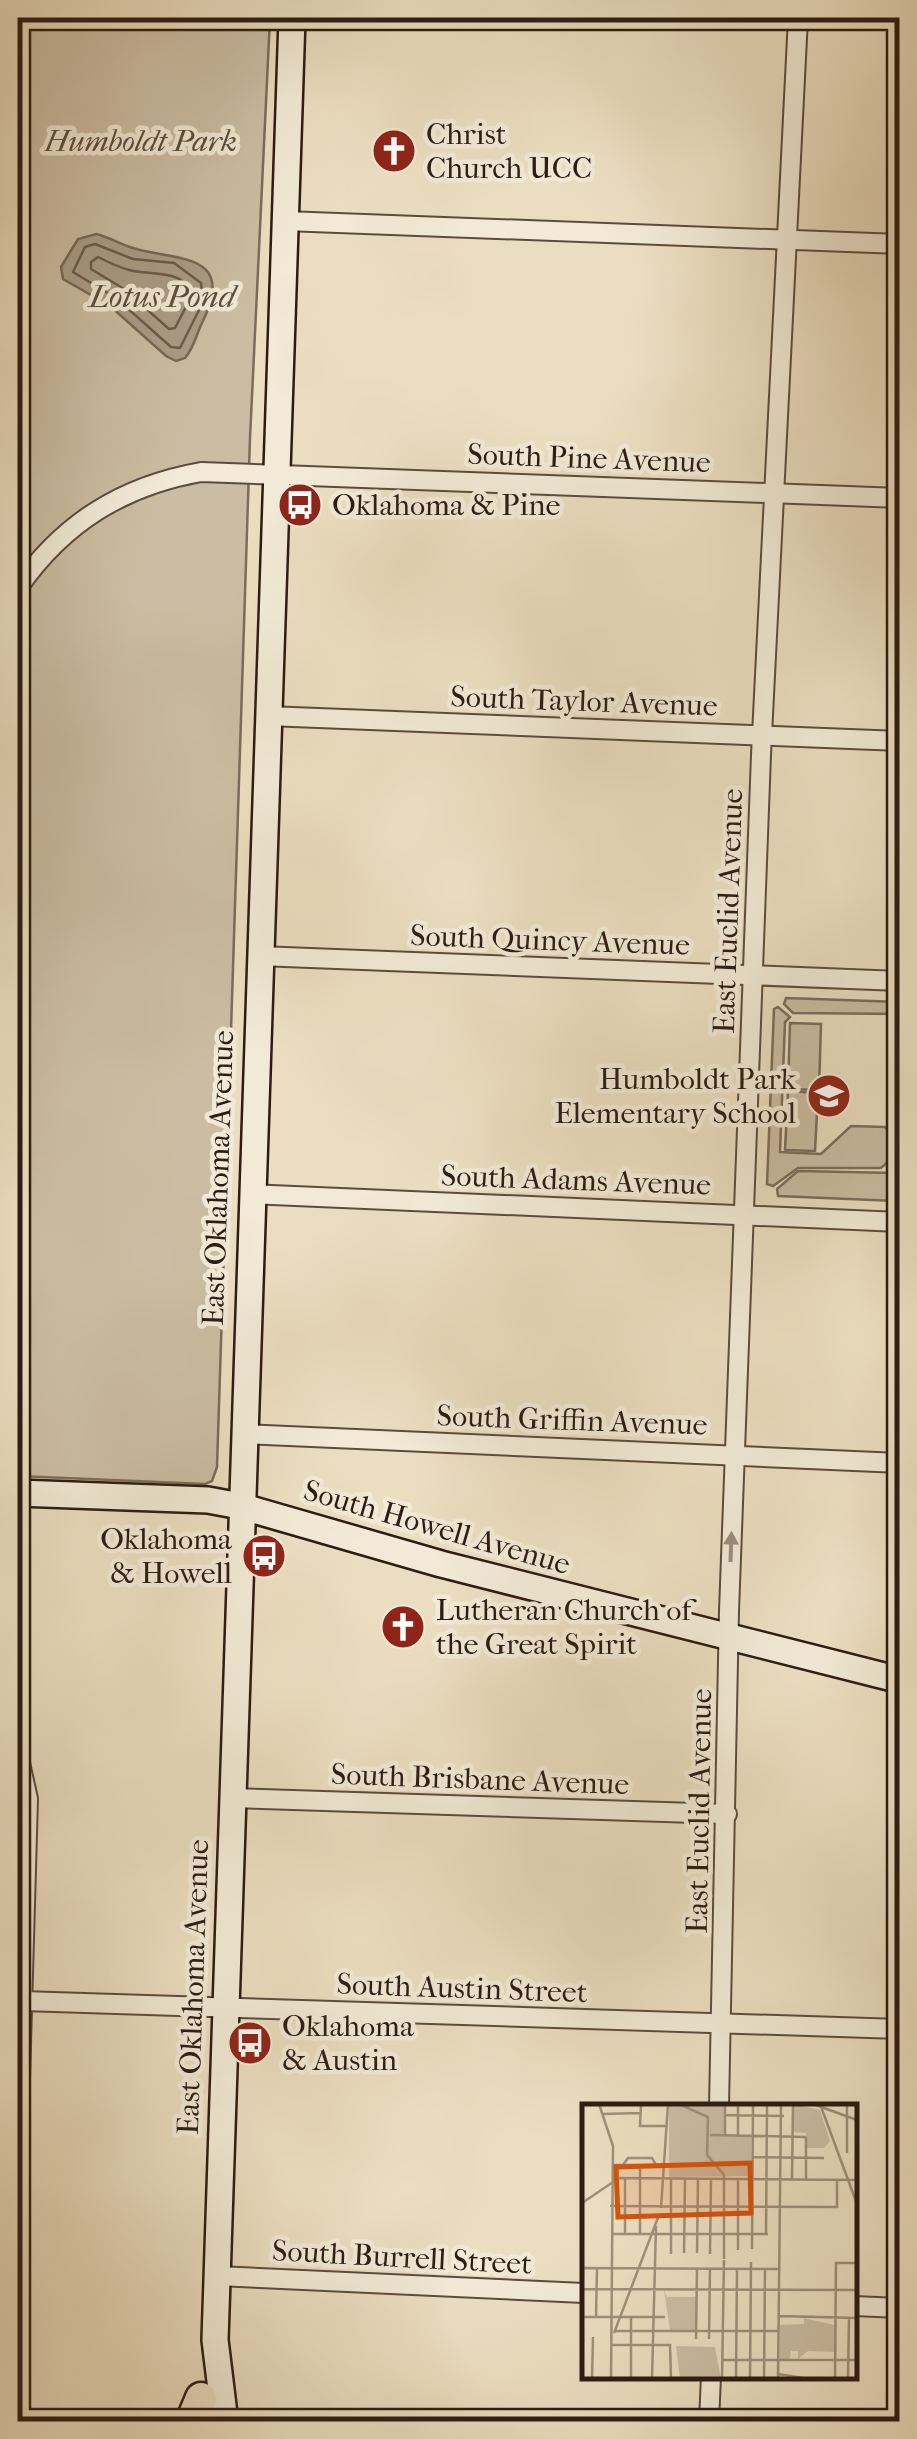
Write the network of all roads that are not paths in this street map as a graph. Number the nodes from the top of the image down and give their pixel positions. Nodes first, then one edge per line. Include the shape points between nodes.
1 (292, 18) edge
2 (798, 18) edge
3 (284, 221) junction
4 (786, 239) junction
5 (900, 244) edge
6 (276, 473) junction
7 (771, 494) junction
8 (900, 498) edge
9 (18, 588) edge
10 (267, 716) junction
11 (762, 736) junction
12 (900, 741) edge
13 (258, 956) junction
14 (753, 976) junction
15 (900, 981) edge
16 (250, 1194) junction
17 (744, 1215) junction
18 (900, 1222) edge
19 (242, 1434) junction
20 (735, 1454) junction
21 (900, 1463) edge
22 (18, 1493) edge
23 (240, 1506) junction
24 (729, 1640) junction
25 (897, 1681) edge
26 (18, 1754) edge
27 (231, 1798) junction
28 (727, 1807) junction
29 (22, 2001) junction
30 (225, 2008) junction
31 (721, 2024) junction
32 (900, 2029) edge
33 (718, 2104) edge
34 (18, 2149) edge
35 (217, 2276) junction
36 (582, 2293) edge
37 (857, 2306) edge
38 (900, 2308) edge
39 (215, 2340) junction
40 (710, 2379) edge
41 (198, 2414) edge
42 (226, 2422) edge
43 (709, 2422) edge

1 - 3 main road, East Oklahoma Avenue
2 - 4 street, East Euclid Avenue
3 - 4 street
3 - 6 main road, East Oklahoma Avenue
4 - 5 street
4 - 7 street, East Euclid Avenue
6 - 7 street, South Pine Avenue
6 - 9 street, South Pine Avenue via 201,472 157,480 109,501 68,528
6 - 10 main road, East Oklahoma Avenue
7 - 8 street, South Pine Avenue
7 - 11 street, East Euclid Avenue
10 - 11 street, South Taylor Avenue
10 - 13 main road, East Oklahoma Avenue
11 - 12 street, South Taylor Avenue
11 - 14 street, East Euclid Avenue
13 - 14 street, South Quincy Avenue
13 - 16 main road, East Oklahoma Avenue
14 - 15 street, South Quincy Avenue
14 - 17 street, East Euclid Avenue
16 - 17 street, South Adams Avenue
16 - 19 main road, East Oklahoma Avenue
17 - 18 street, South Adams Avenue
17 - 20 street, East Euclid Avenue
19 - 20 street, South Griffin Avenue
19 - 23 main road, East Oklahoma Avenue
20 - 21 street, South Griffin Avenue
24 -> 20 street, East Euclid Avenue
22 - 23 main road, South Howell Avenue
23 - 24 main road, South Howell Avenue
23 - 27 main road, East Oklahoma Avenue
24 - 25 main road, South Howell Avenue
24 - 28 street, East Euclid Avenue
26 - 29 street via 28,1799
27 - 28 street, South Brisbane Avenue
27 - 30 main road, East Oklahoma Avenue
28 - 31 street, East Euclid Avenue
29 - 30 street, South Austin Street
29 - 34 street
30 - 31 street, South Austin Street
30 - 35 main road, East Oklahoma Avenue
31 - 32 street, South Austin Street
31 - 33 street, East Euclid Avenue
35 - 36 street, South Burrell Street
35 - 39 main road, East Oklahoma Avenue
37 - 38 street
39 - 41 main road, East Oklahoma Avenue
39 - 42 main road, East Oklahoma Avenue
40 - 43 street

